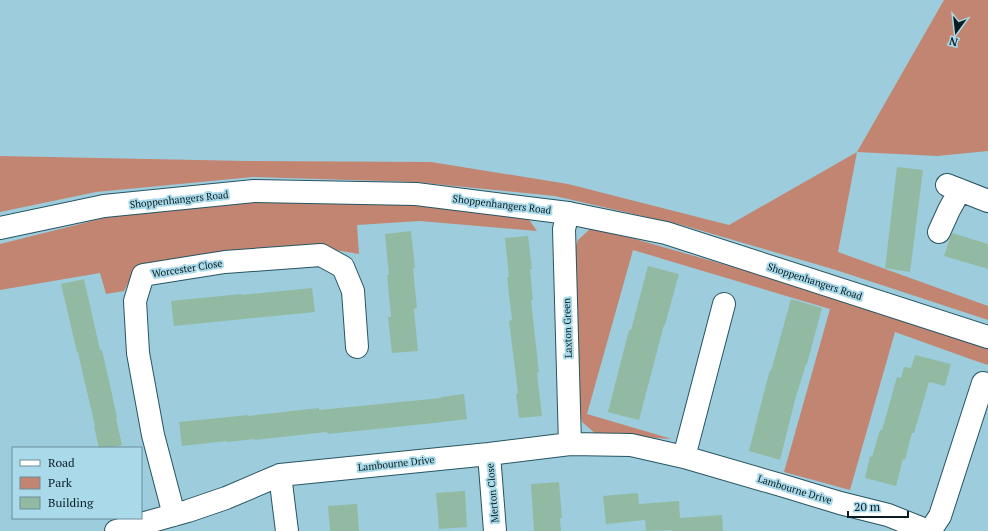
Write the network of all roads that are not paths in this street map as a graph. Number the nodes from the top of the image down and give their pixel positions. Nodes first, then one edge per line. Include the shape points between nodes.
1 (988, 201) edge
2 (568, 213) junction
3 (0, 228) edge
4 (940, 232) dead end
5 (724, 304) dead end
6 (988, 337) edge
7 (357, 347) dead end
8 (983, 383) dead end
9 (570, 444) junction
10 (489, 454) junction
11 (684, 457) junction
12 (280, 475) junction
13 (174, 515) junction
14 (116, 531) edge
15 (287, 531) edge
16 (496, 531) edge
17 (929, 531) edge

1 - 4 street via 954,187 949,210
2 - 3 street, Shoppenhangers Road via 416,194 254,191 104,206
2 - 6 street, Shoppenhangers Road via 666,233
2 - 9 street, Laxton Green via 564,229
5 - 11 street
7 - 13 street, Worcester Close via 353,291 343,267 321,255 225,262 142,275 135,301 138,353 153,435
8 - 17 street, Lambourne Drive via 940,516
9 - 10 street, Lambourne Drive
9 - 11 street, Lambourne Drive via 631,445
10 - 12 street, Lambourne Drive
10 - 16 street, Merton Close
11 - 17 street, Lambourne Drive via 888,515
12 - 13 street, Lambourne Drive via 226,498
12 - 15 street
13 - 14 street, Lambourne Drive

